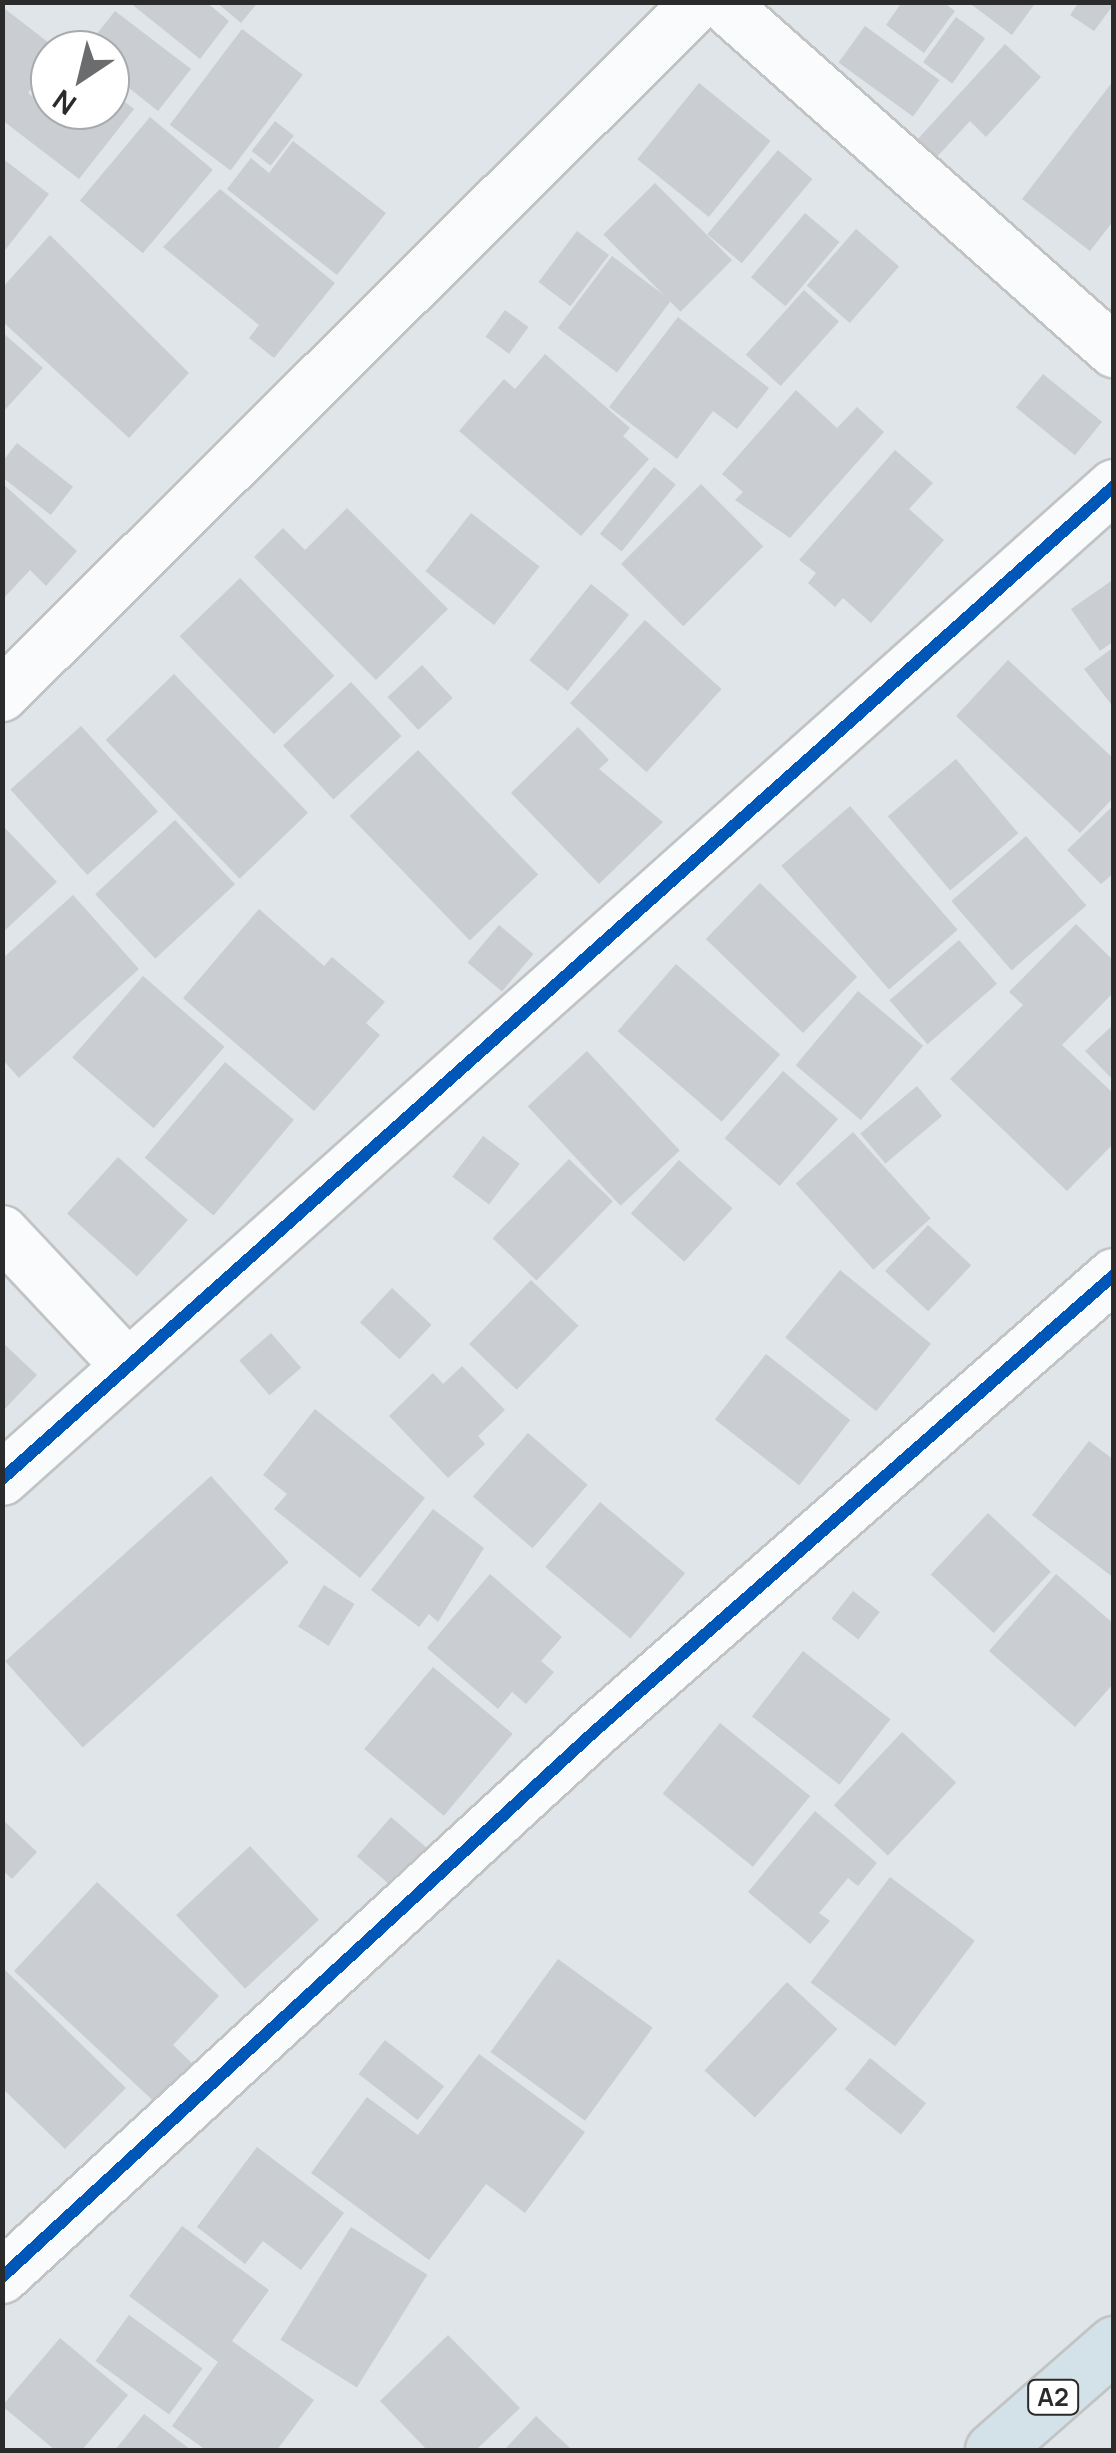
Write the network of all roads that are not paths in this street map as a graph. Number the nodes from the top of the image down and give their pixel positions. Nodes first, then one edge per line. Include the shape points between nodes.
1 (699, 2) edge
2 (721, 2) edge
3 (1114, 351) edge
4 (1114, 486) edge
5 (2, 695) edge
6 (2, 1232) edge
7 (1114, 1275) edge
8 (127, 1364) junction
9 (2, 1478) edge
10 (2, 2277) edge
11 (1114, 2344) edge
12 (993, 2450) edge

1 - 5 street
2 - 3 street
4 - 8 street
6 - 8 street
7 - 10 street via 594,1731
8 - 9 street
11 - 12 highway, A2

